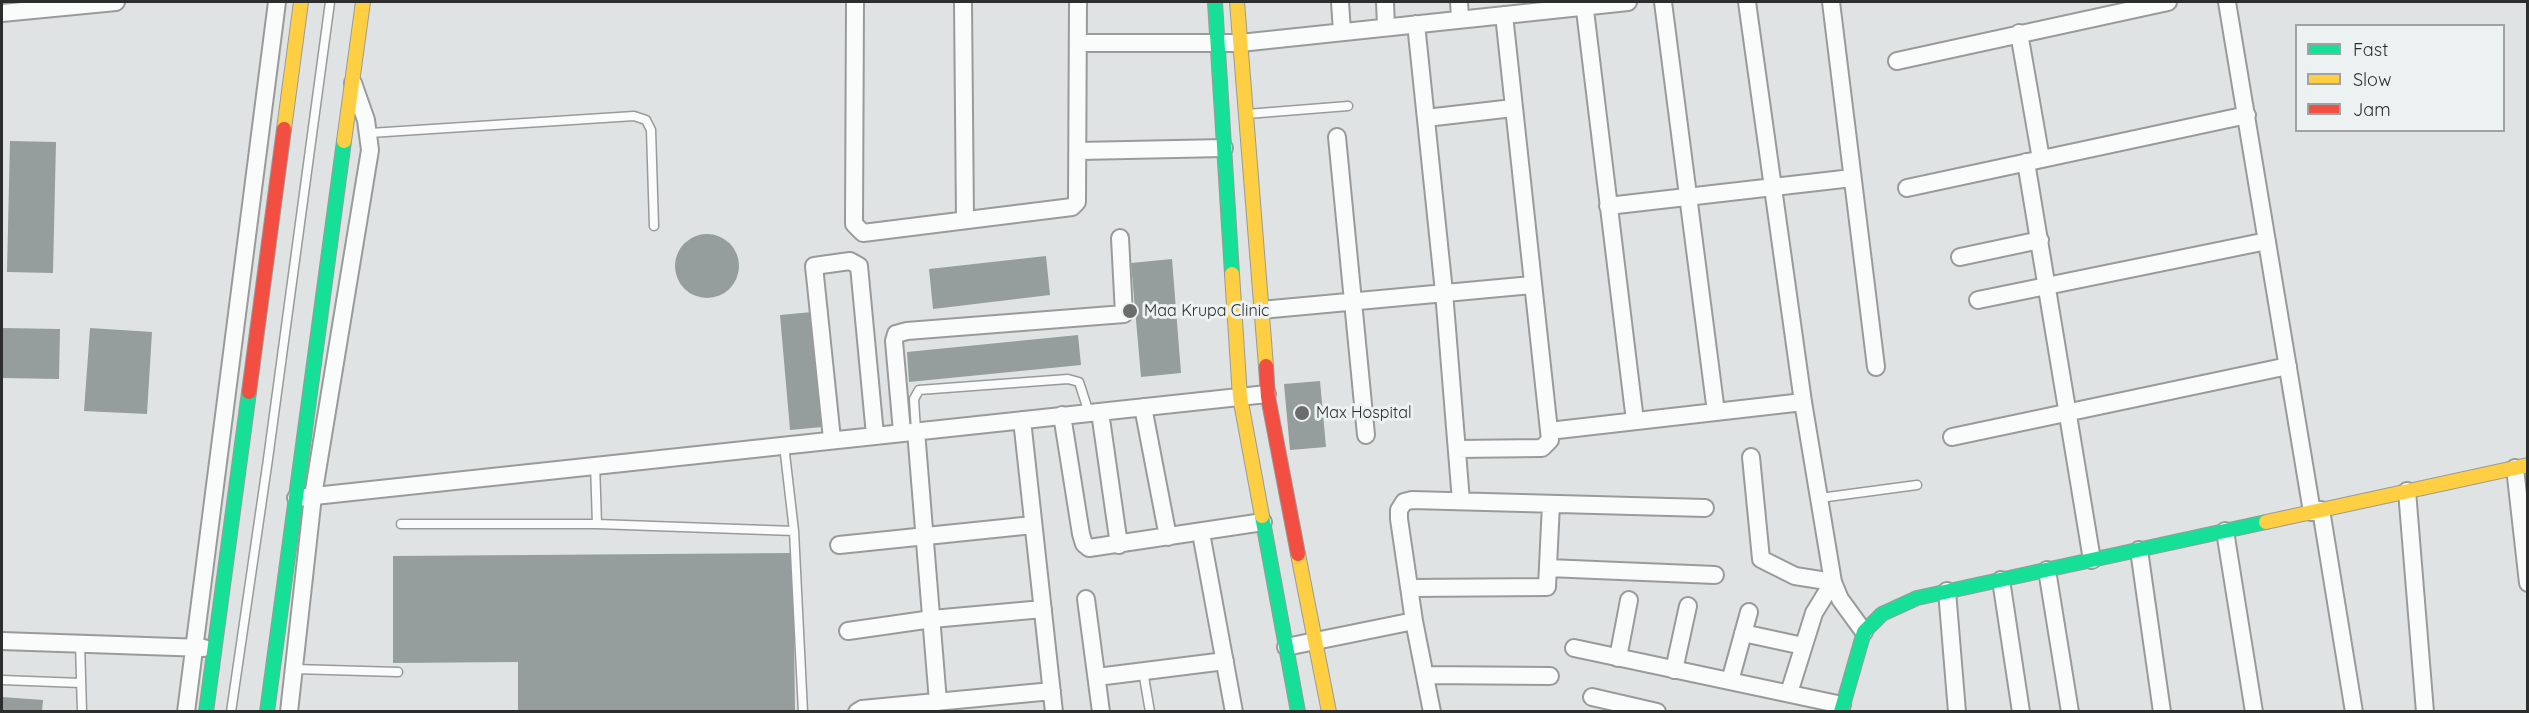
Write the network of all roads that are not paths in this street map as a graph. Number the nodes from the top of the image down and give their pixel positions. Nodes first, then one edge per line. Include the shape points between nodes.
1 (116, 2) edge
2 (277, 2) edge
3 (301, 2) edge
4 (330, 2) edge
5 (363, 2) edge
6 (855, 2) edge
7 (963, 2) edge
8 (1077, 2) edge
9 (1215, 2) edge
10 (1237, 2) edge
11 (1340, 2) edge
12 (1385, 2) edge
13 (1459, 2) edge
14 (1628, 2) edge
15 (1663, 2) edge
16 (1747, 2) edge
17 (1831, 2) edge
18 (2168, 2) edge
19 (2227, 2) edge
20 (1585, 4) edge
21 (1527, 7) edge
22 (2, 13) edge
23 (1503, 15) junction
24 (1460, 19) junction
25 (1416, 24) junction
26 (1386, 27) junction
27 (1342, 32) junction
28 (2019, 33) junction
29 (1218, 42) junction
30 (1078, 43) junction
31 (1240, 43) junction
32 (1897, 61) dead end
33 (352, 82) junction
34 (1348, 106) dead end
35 (1513, 108) junction
36 (1245, 114) junction
37 (2247, 115) junction
38 (1426, 118) junction
39 (370, 133) junction
40 (1337, 137) dead end
41 (1224, 148) junction
42 (1079, 151) junction
43 (2034, 161) junction
44 (1852, 177) junction
45 (1773, 188) junction
46 (1907, 188) dead end
47 (1688, 196) junction
48 (1608, 206) junction
49 (965, 220) junction
50 (654, 226) dead end
51 (1120, 238) dead end
52 (2040, 240) junction
53 (2267, 241) junction
54 (1960, 257) dead end
55 (1532, 285) junction
56 (2048, 286) junction
57 (1444, 292) junction
58 (1978, 300) dead end
59 (1353, 301) junction
60 (1261, 310) junction
61 (2288, 366) junction
62 (1876, 367) dead end
63 (1267, 394) junction
64 (1240, 398) junction
65 (1803, 402) junction
66 (1143, 407) junction
67 (1094, 412) junction
68 (1716, 412) junction
69 (2068, 412) junction
70 (1062, 416) junction
71 (1022, 420) junction
72 (1635, 421) junction
73 (909, 431) junction
74 (1549, 431) junction
75 (875, 435) junction
76 (1366, 435) dead end
77 (1952, 437) dead end
78 (832, 439) junction
79 (784, 444) junction
80 (1457, 450) junction
81 (1751, 458) dead end
82 (595, 464) junction
83 (2521, 466) edge
84 (1917, 485) dead end
85 (2407, 491) junction
86 (313, 495) junction
87 (296, 498) junction
88 (1820, 498) junction
89 (1461, 501) junction
90 (1551, 504) junction
91 (1705, 508) dead end
92 (2317, 511) junction
93 (1263, 522) junction
94 (401, 524) dead end
95 (597, 524) junction
96 (1033, 525) junction
97 (794, 531) junction
98 (2225, 531) junction
99 (1201, 532) junction
100 (925, 536) junction
101 (1168, 537) junction
102 (839, 545) dead end
103 (1119, 545) junction
104 (2139, 550) junction
105 (2092, 560) junction
106 (1548, 568) junction
107 (2047, 570) junction
108 (1715, 575) dead end
109 (2001, 580) junction
110 (1833, 582) junction
111 (2528, 583) edge
112 (1409, 588) junction
113 (1947, 591) junction
114 (1086, 599) dead end
115 (1629, 600) dead end
116 (1688, 606) dead end
117 (1042, 609) junction
118 (1749, 612) dead end
119 (932, 619) junction
120 (1414, 621) junction
121 (848, 631) dead end
122 (1864, 632) junction
123 (1743, 633) junction
124 (1315, 640) junction
125 (2, 641) edge
126 (80, 643) junction
127 (1803, 646) junction
128 (196, 647) junction
129 (1286, 647) junction
130 (1574, 648) dead end
131 (214, 649) junction
132 (1618, 658) junction
133 (1225, 661) junction
134 (294, 669) junction
135 (1674, 669) junction
136 (1143, 671) junction
137 (398, 672) dead end
138 (1425, 675) junction
139 (1550, 676) dead end
140 (1097, 677) junction
141 (2, 680) edge
142 (1730, 681) junction
143 (81, 683) junction
144 (1052, 691) junction
145 (1789, 693) junction
146 (1592, 697) dead end
147 (1011, 703) edge
148 (930, 705) edge
149 (1841, 708) edge
150 (82, 711) edge
151 (186, 711) edge
152 (206, 711) edge
153 (231, 711) edge
154 (267, 711) edge
155 (289, 711) edge
156 (803, 711) edge
157 (857, 711) edge
158 (1054, 711) edge
159 (1101, 711) edge
160 (1150, 711) edge
161 (1234, 711) edge
162 (1298, 711) edge
163 (1329, 711) edge
164 (1432, 711) edge
165 (1657, 711) edge
166 (1957, 711) edge
167 (2021, 711) edge
168 (2070, 711) edge
169 (2162, 711) edge
170 (2254, 711) edge
171 (2354, 711) edge
172 (2425, 711) edge

1 - 22 street
2 - 128 street
3 - 131 street
4 - 153 lane
5 - 33 street
6 - 49 street via 854,224 863,233
7 - 49 street
8 - 30 street
9 - 29 street
10 - 31 street
11 - 27 street
12 - 26 street
13 - 24 street
14 - 20 street
15 - 47 street
16 - 45 street
17 - 44 street
18 - 28 street
19 - 37 street
20 - 21 street
20 - 48 street
21 - 23 street
23 - 24 street
23 - 35 street
24 - 25 street
25 - 26 street
25 - 38 street
26 - 27 street
27 - 31 street
28 - 32 street
28 - 43 street
29 - 30 street
29 - 31 street
29 - 41 street
30 - 42 street
31 - 36 street
33 - 39 street
33 - 87 street
34 - 36 lane
35 - 38 street
35 - 55 street
36 - 60 street
37 - 43 street
37 - 53 street
38 - 57 street
39 - 50 lane via 634,116 646,120 651,130
39 - 86 street via 368,171
40 - 59 street
41 - 42 street
41 - 64 street
42 - 49 street via 1079,197 1072,207
43 - 46 street
43 - 52 street
44 - 45 street
44 - 62 street
45 - 47 street
45 - 65 street
47 - 48 street
47 - 68 street
48 - 72 street
51 - 73 street via 1124,314 896,334
52 - 54 street
52 - 56 street
53 - 56 street
53 - 61 street
55 - 57 street
55 - 74 street
56 - 58 street
56 - 69 street
57 - 59 street
57 - 80 street
59 - 60 street
59 - 76 street
60 - 63 street
61 - 69 street
61 - 92 street
63 - 64 street
63 - 124 street
64 - 66 street
64 - 93 street
65 - 68 street
65 - 88 street
66 - 67 street
66 - 101 street
67 - 70 street
67 - 73 lane via 1079,382 1068,378 919,390
67 - 103 street
68 - 72 street
69 - 77 street
69 - 105 street
70 - 71 street
70 - 103 street via 1084,544 1089,548
71 - 73 street
71 - 96 street
72 - 74 street
73 - 75 street
73 - 100 street
74 - 80 street via 1550,440 1542,448
75 - 78 street
75 - 78 street via 859,266 850,261 814,266
78 - 79 street
79 - 82 street
79 - 97 lane
80 - 89 street
81 - 110 street via 1761,559 1795,576
82 - 86 street
82 - 95 lane
83 - 85 street
83 - 111 street
84 - 88 lane
85 - 92 street
85 - 172 street
86 - 87 street
86 - 134 street
87 - 154 street
88 - 110 street
89 - 90 street
89 - 112 street via 1412,500 1404,502 1399,510
90 - 91 street
90 - 106 street
92 - 98 street
92 - 171 street
93 - 99 street
93 - 129 street
94 - 95 lane
95 - 97 lane
96 - 100 street
96 - 117 street
97 - 156 lane
98 - 104 street
98 - 170 street
99 - 101 street
99 - 133 street
100 - 102 street
100 - 119 street
101 - 103 street
104 - 105 street
104 - 169 street
105 - 107 street
106 - 108 street
106 - 112 street via 1547,587
107 - 109 street
107 - 168 street
109 - 113 street
109 - 167 street
110 - 122 street via 1840,599
110 - 127 street via 1814,613
112 - 120 street
113 - 122 street via 1917,598 1882,614
113 - 166 street
114 - 140 street
115 - 132 street
116 - 135 street
117 - 119 street
117 - 144 street
118 - 123 street
119 - 121 street
119 - 148 street
120 - 124 street
120 - 138 street
122 - 149 street
123 - 127 street
123 - 142 street
124 - 129 street
124 - 163 street
125 - 126 street
126 - 128 street
126 - 143 lane
127 - 145 street
128 - 131 street
128 - 151 street
129 - 162 street
130 - 132 street
131 - 152 street
132 - 135 street
133 - 136 street
133 - 161 street
134 - 137 lane
134 - 155 street
135 - 142 street
136 - 140 street
136 - 160 lane
138 - 139 street
138 - 164 street
140 - 159 street
141 - 143 lane
142 - 145 street
143 - 150 lane
144 - 147 street
144 - 158 street
145 - 149 street
146 - 165 street
147 - 148 street
148 - 157 street

